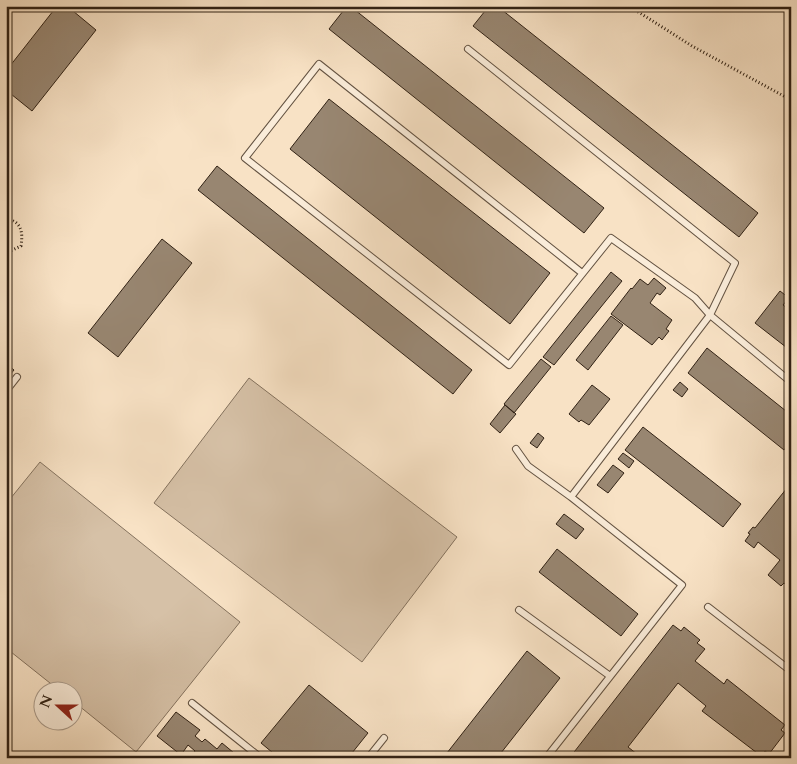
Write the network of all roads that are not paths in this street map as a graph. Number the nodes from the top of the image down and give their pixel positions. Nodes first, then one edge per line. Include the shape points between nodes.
1 (468, 49) dead end
2 (582, 273) junction
3 (710, 315) junction
4 (17, 377) dead end
5 (791, 382) edge
6 (6, 391) edge
7 (516, 449) dead end
8 (571, 497) junction
9 (708, 607) dead end
10 (519, 610) dead end
11 (791, 672) edge
12 (610, 676) junction
13 (192, 703) dead end
14 (384, 738) dead end
15 (261, 758) edge
16 (368, 758) edge
17 (546, 758) edge

1 - 3 lane via 735,263
2 - 2 lane via 509,365 245,158 319,64
2 - 3 lane via 611,238 695,298
3 - 5 lane
3 - 8 lane
4 - 6 lane
7 - 8 lane via 528,466
8 - 12 lane via 682,585
9 - 11 lane
10 - 12 lane
12 - 17 lane
13 - 15 lane
14 - 16 lane

